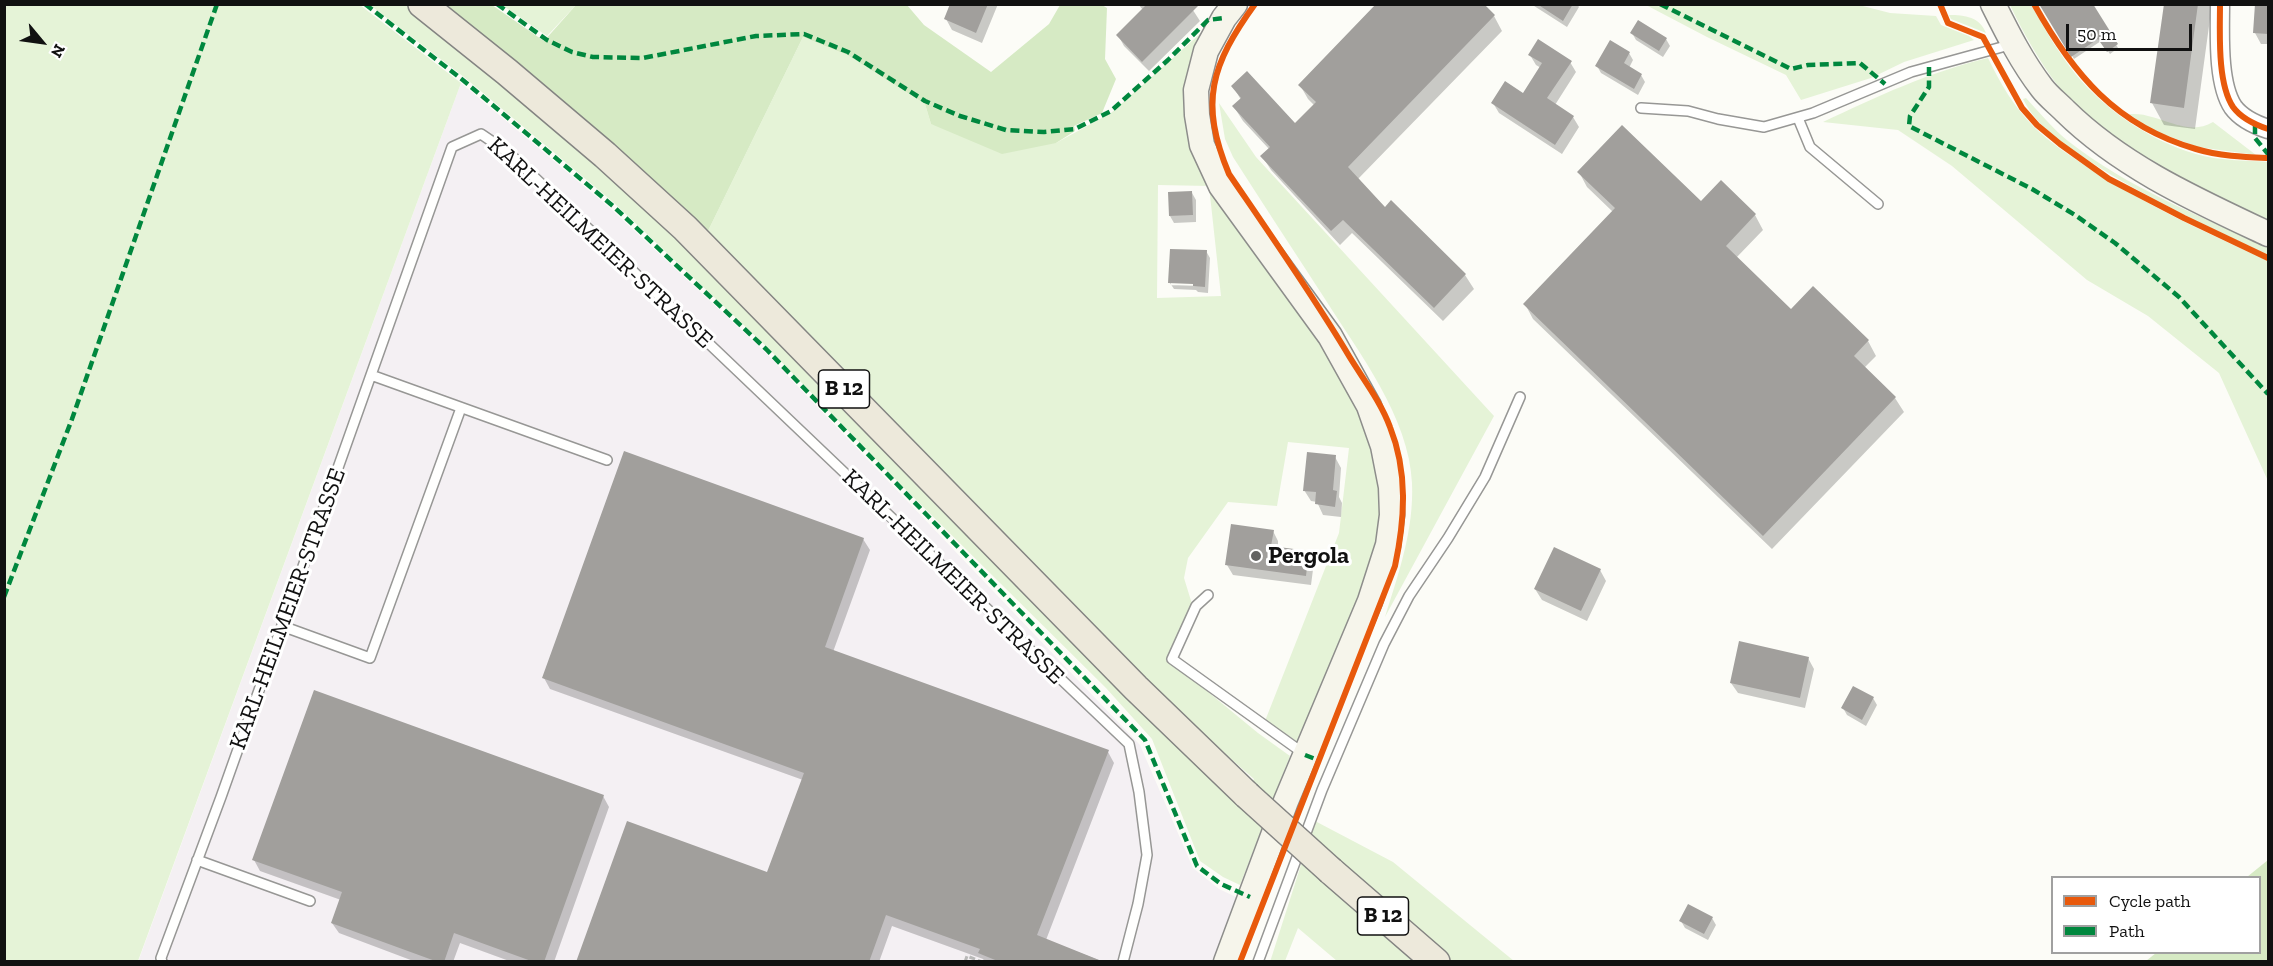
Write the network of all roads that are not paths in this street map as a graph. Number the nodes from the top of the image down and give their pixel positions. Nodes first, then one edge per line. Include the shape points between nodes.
1 (422, 4) edge
2 (1235, 4) edge
3 (1993, 4) edge
4 (2220, 4) edge
5 (2013, 44) junction
6 (1641, 108) dead end
7 (1798, 118) junction
8 (2268, 129) edge
9 (1878, 204) dead end
10 (2268, 234) edge
11 (371, 375) junction
12 (1520, 398) dead end
13 (461, 408) junction
14 (607, 460) dead end
15 (1208, 595) dead end
16 (282, 626) junction
17 (1305, 755) junction
18 (196, 860) junction
19 (310, 901) dead end
20 (162, 962) edge
21 (1123, 962) edge
22 (1226, 962) edge
23 (1258, 962) edge
24 (1436, 962) edge

1 - 24 main road, B 12, bridge via 605,155 685,228 1136,688 1247,795
2 - 17 main road via 1206,51 1196,90 1202,145 1221,186 1330,336 1369,406 1383,446 1391,487 1388,545 1370,601
3 - 5 main road
4 - 8 street via 2226,88 2234,107 2255,125
5 - 7 lane via 1911,72
5 - 10 main road via 2043,90 2081,127 2127,161 2184,195
6 - 7 lane via 1688,111 1764,127
7 - 9 lane via 1810,147
11 - 13 lane
11 - 16 lane, KARL-HEILMEIER-STRASSE
11 - 21 lane, KARL-HEILMEIER-STRASSE via 452,147 481,134 509,153 1129,744 1147,855
12 - 23 lane via 1485,477 1409,596 1384,644 1322,790
13 - 14 lane
13 - 16 lane via 370,658
15 - 17 lane via 1196,606 1172,659
16 - 18 lane, KARL-HEILMEIER-STRASSE
17 - 22 main road
18 - 19 lane
18 - 20 lane, KARL-HEILMEIER-STRASSE

